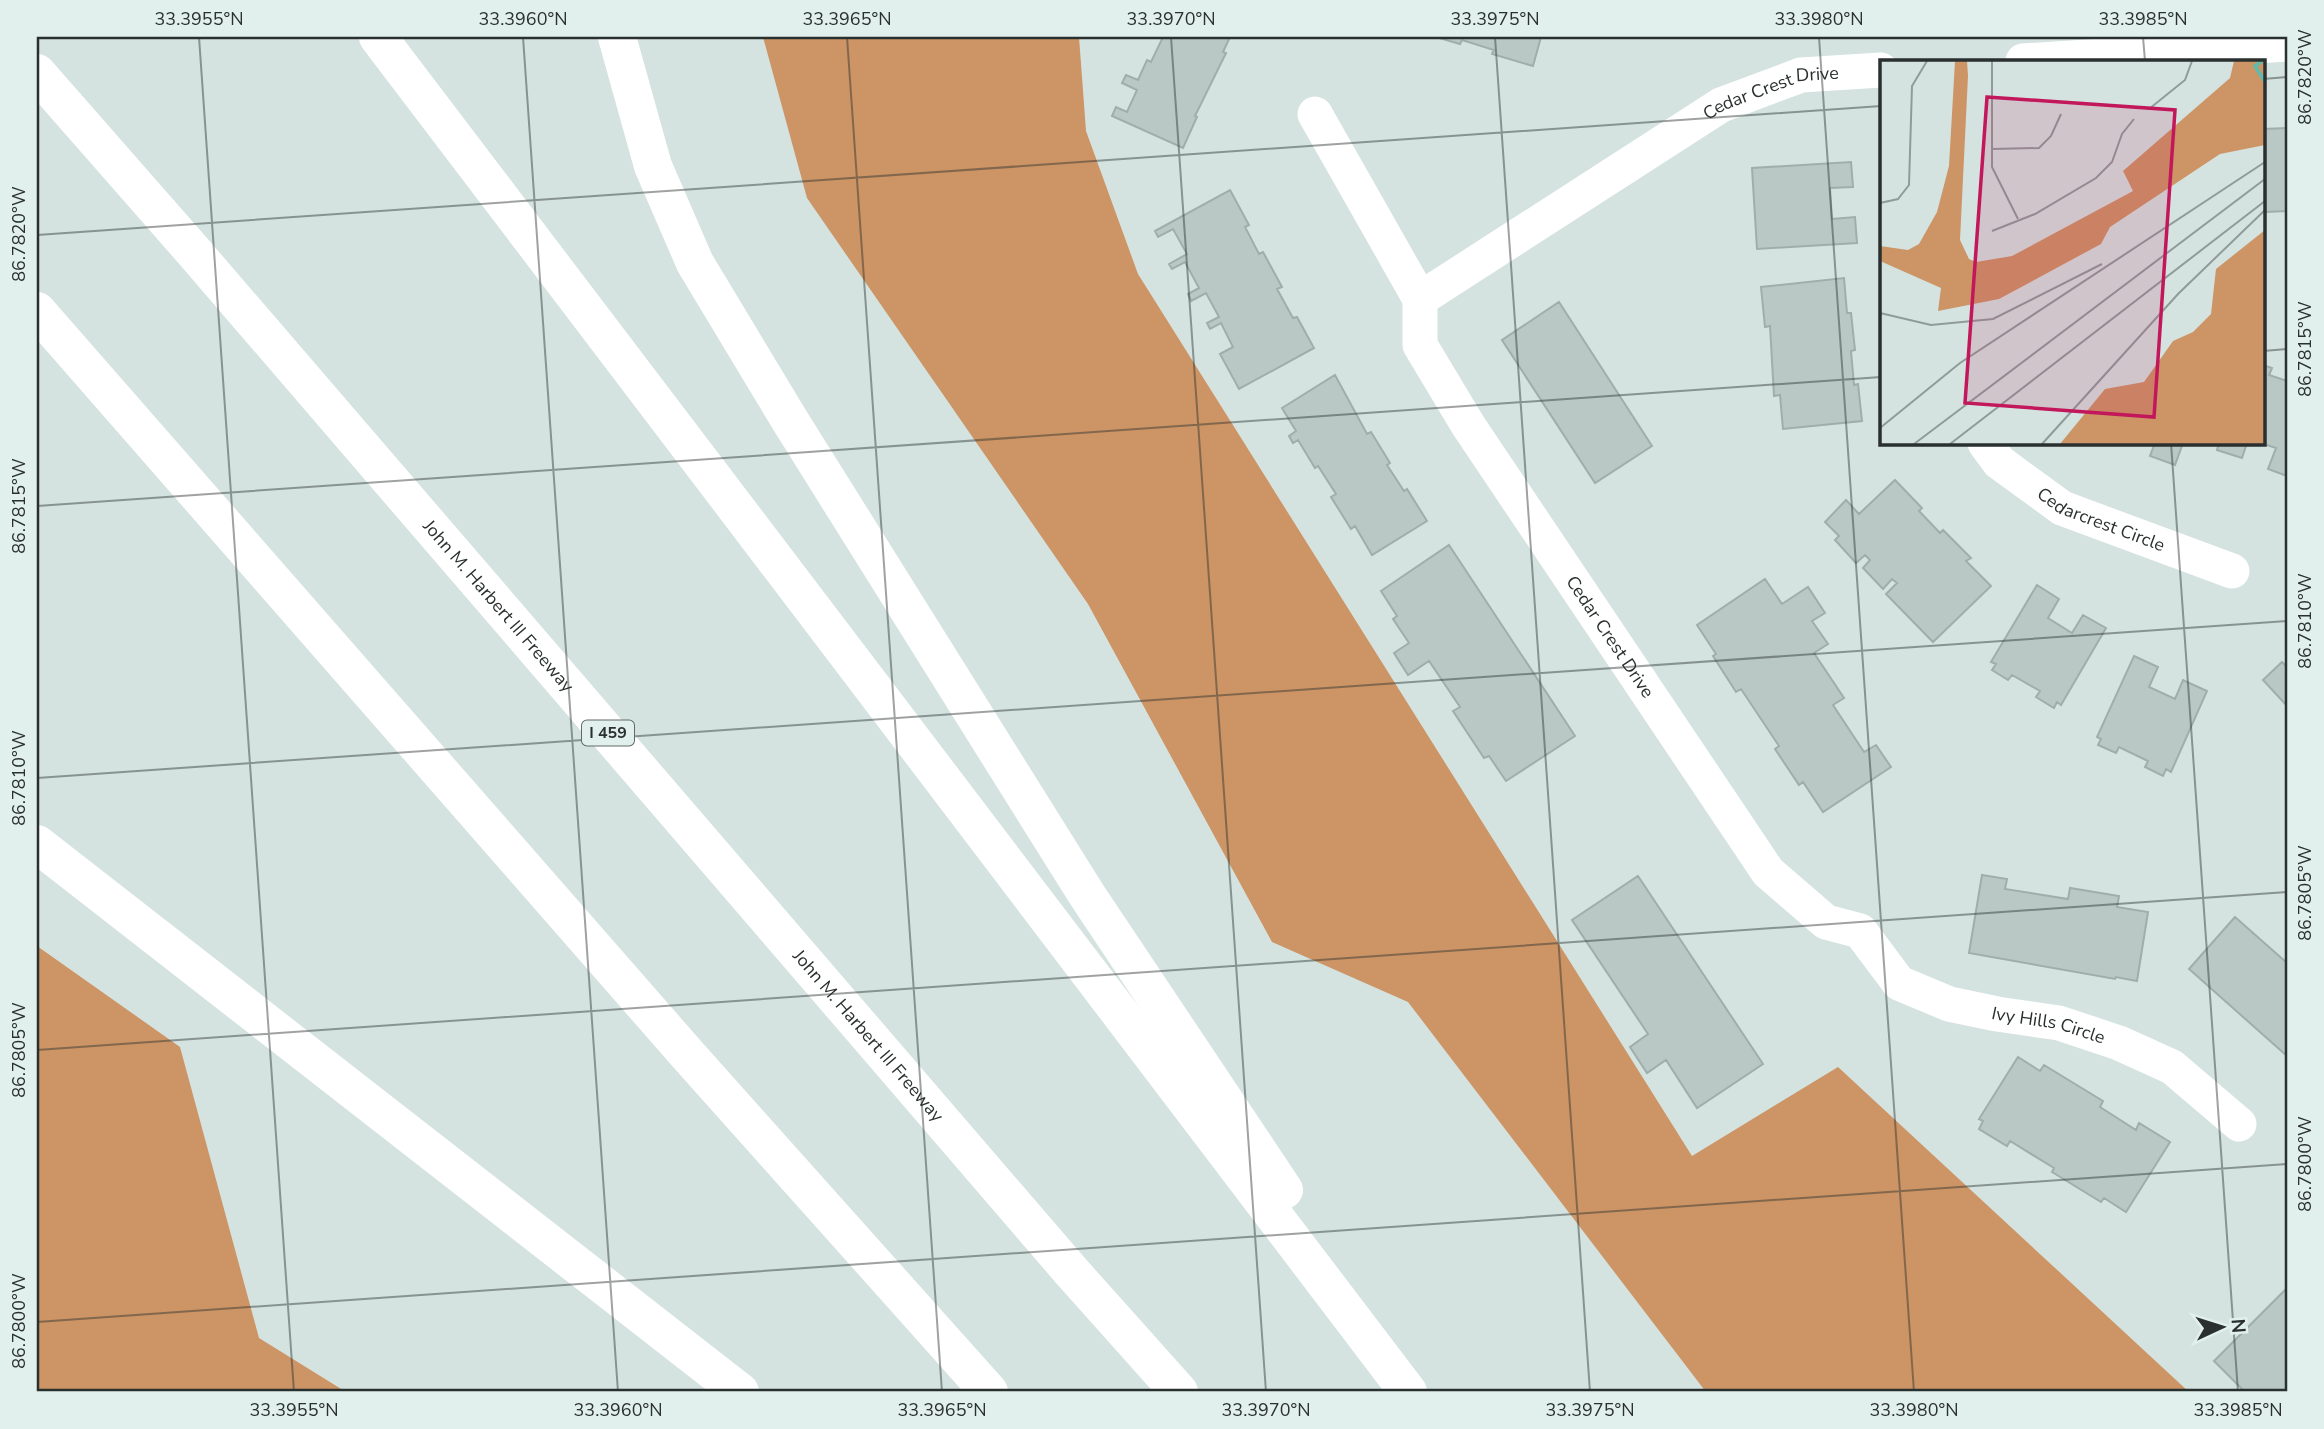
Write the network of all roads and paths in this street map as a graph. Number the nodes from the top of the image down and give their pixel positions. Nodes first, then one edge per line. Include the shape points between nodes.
1 (378, 37) edge
2 (617, 37) edge
3 (2287, 44) edge
4 (2039, 60) edge
5 (1880, 70) edge
6 (37, 73) edge
7 (1315, 114) dead end
8 (1420, 299) junction
9 (37, 311) edge
10 (1986, 444) edge
11 (2232, 571) dead end
12 (37, 844) edge
13 (1860, 931) joint
14 (2239, 1124) dead end
15 (740, 1392) edge
16 (989, 1392) edge
17 (1180, 1392) edge
18 (1408, 1392) edge
19 (1419, 1392) edge

1 - 18 highway
2 - 19 highway via 653,166 695,263 1087,895
3 - 4 street
5 - 8 street, Cedar Crest Drive via 1801,75 1721,105
6 - 17 highway, John M. Harbert III Freeway / I 459
7 - 8 street, Cedar Crest Drive
8 - 13 street, Cedar Crest Drive via 1420,345 1468,425 1768,872 1826,922
9 - 16 highway
10 - 11 street, Cedarcrest Circle via 1999,461 2062,508
12 - 15 highway
13 - 14 street, Ivy Hills Circle via 1899,983 1949,1004 2059,1023 2119,1043 2172,1067

